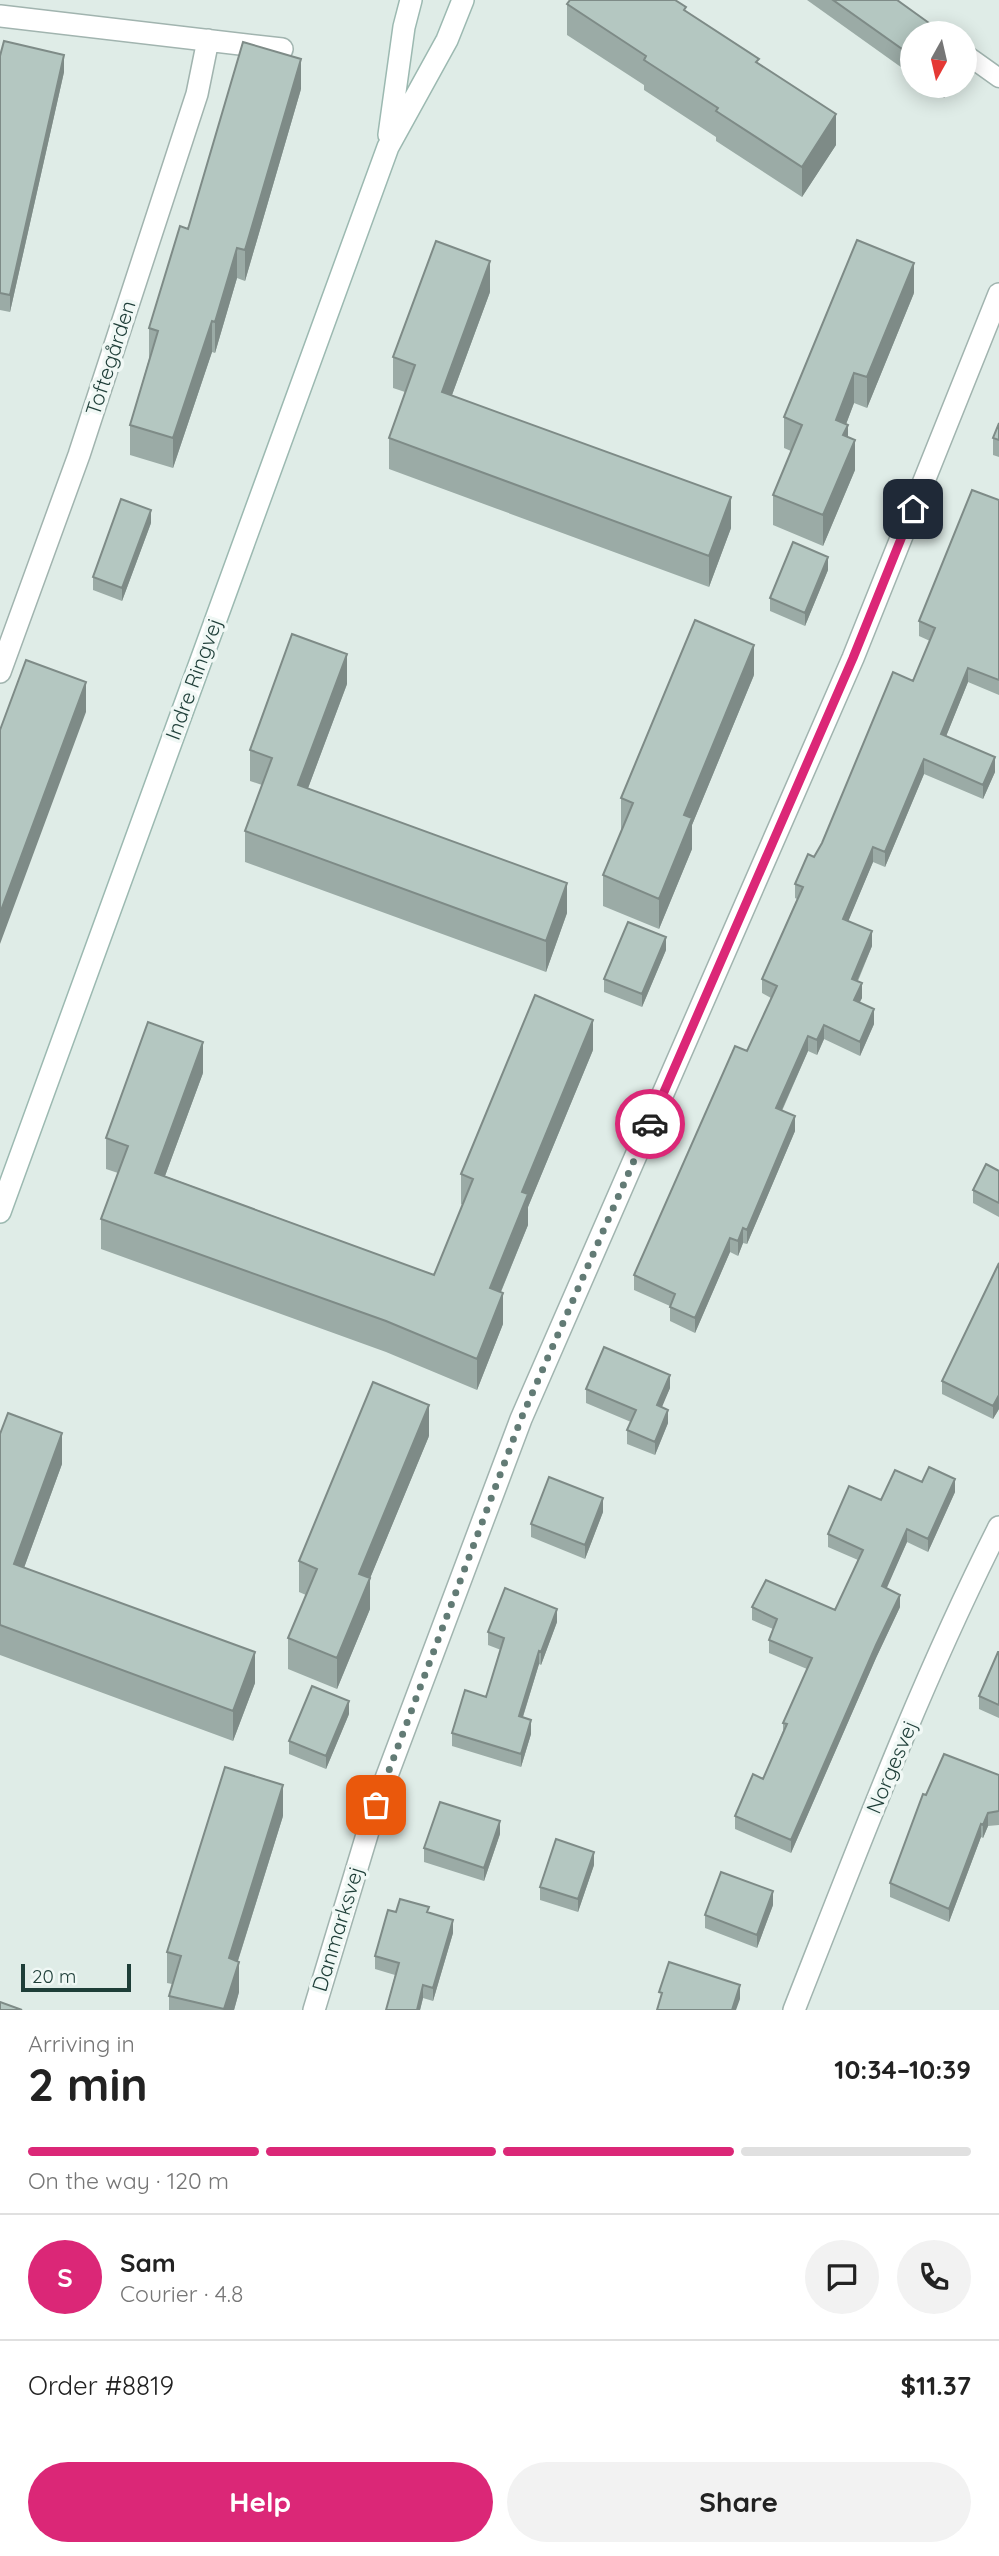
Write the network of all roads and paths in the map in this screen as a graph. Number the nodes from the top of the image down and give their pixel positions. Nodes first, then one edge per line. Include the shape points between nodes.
1 (411, 0) edge
2 (463, 0) edge
3 (0, 16) edge
4 (208, 40) junction
5 (282, 49) dead end
6 (977, 62) edge
7 (999, 78) edge
8 (388, 147) junction
9 (999, 294) edge
10 (0, 671) edge
11 (0, 1212) edge
12 (999, 1527) edge
13 (314, 2010) edge
14 (794, 2010) edge

1 - 8 street, Indre Ringvej
2 - 8 street, Indre Ringvej via 447,40
3 - 4 street
4 - 5 street
4 - 10 street, Toftegården via 197,94 79,455
6 - 7 lane
8 - 11 street, Indre Ringvej
9 - 13 street, Danmarksvej via 853,658 521,1419 376,1805
12 - 14 street, Norgesvej via 884,1781

